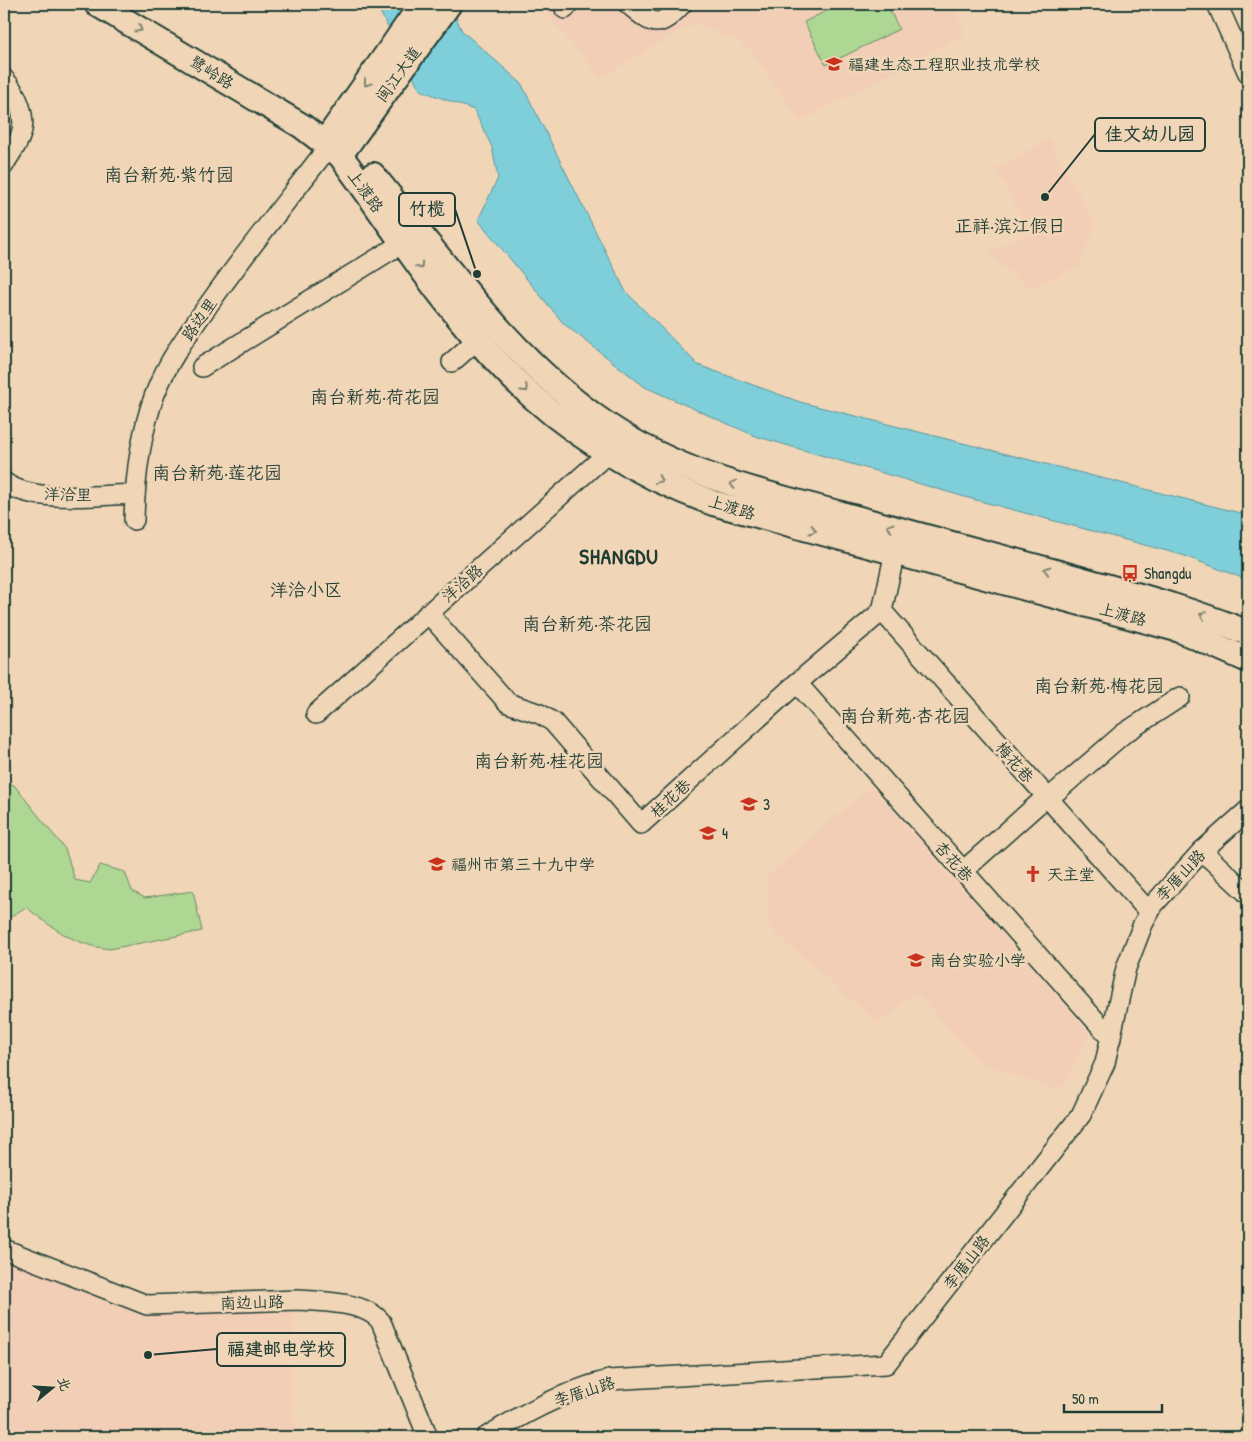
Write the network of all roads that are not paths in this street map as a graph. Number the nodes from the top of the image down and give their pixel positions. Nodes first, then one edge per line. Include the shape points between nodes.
1 (97, 4) edge
2 (128, 4) edge
3 (422, 4) edge
4 (449, 4) edge
5 (628, 4) edge
6 (682, 4) edge
7 (1220, 5) edge
8 (1248, 73) edge
9 (4, 79) edge
10 (335, 144) junction
11 (4, 165) edge
12 (404, 242) junction
13 (478, 339) junction
14 (452, 362) dead end
15 (202, 367) dead end
16 (608, 453) junction
17 (4, 482) edge
18 (135, 494) junction
19 (134, 520) dead end
20 (895, 552) junction
21 (882, 611) junction
22 (428, 613) junction
23 (1248, 633) edge
24 (1248, 660) edge
25 (797, 684) junction
26 (1180, 697) dead end
27 (316, 714) dead end
28 (1047, 798) junction
29 (1248, 810) edge
30 (1202, 851) junction
31 (963, 871) junction
32 (1248, 894) edge
33 (1149, 912) junction
34 (1111, 1038) junction
35 (4, 1249) edge
36 (428, 1437) edge
37 (486, 1437) edge

1 -> 10 main road, 鹭岭路
2 - 10 main road, 鹭岭路 via 306,112
3 -> 10 main road, 闽江大道
4 - 10 main road, 闽江大道 via 404,66
5 - 6 street via 658,24
7 - 8 street
9 - 11 street via 19,104 23,124
10 - 12 main road, 上渡路
10 - 18 street, 路边里 via 234,269 173,358 156,392 144,428
23 -> 10 main road, 上渡路 via 1203,614 1134,594 719,480 634,442 587,411 534,366
12 -> 13 main road, 上渡路
12 - 15 street
13 - 14 street
13 -> 16 main road, 上渡路 via 532,396
16 -> 20 main road, 上渡路 via 654,478 713,503
16 - 22 street, 洋洽路
17 - 18 street, 洋洽里 via 38,494
18 - 19 street, 路边里
20 - 21 street
20 - 24 main road, 上渡路 via 1180,630
21 - 25 street, 桂花巷
21 - 28 street, 梅花巷
22 - 25 street, 桂花巷 via 508,702 552,722 642,824
22 - 27 street, 洋洽路
25 - 31 street, 杏花巷
26 - 28 street via 1123,734
28 - 31 street
28 - 33 street, 梅花巷
29 - 30 street, 李厝山路
30 - 32 street
30 - 33 street, 李厝山路 via 1165,889
31 - 34 street, 杏花巷
33 - 34 street, 李厝山路 via 1126,968
34 - 37 street, 李厝山路 via 1098,1083 1074,1125 886,1364 610,1380 544,1404
35 - 36 street, 南边山路 via 147,1305 298,1300 369,1310 381,1322

